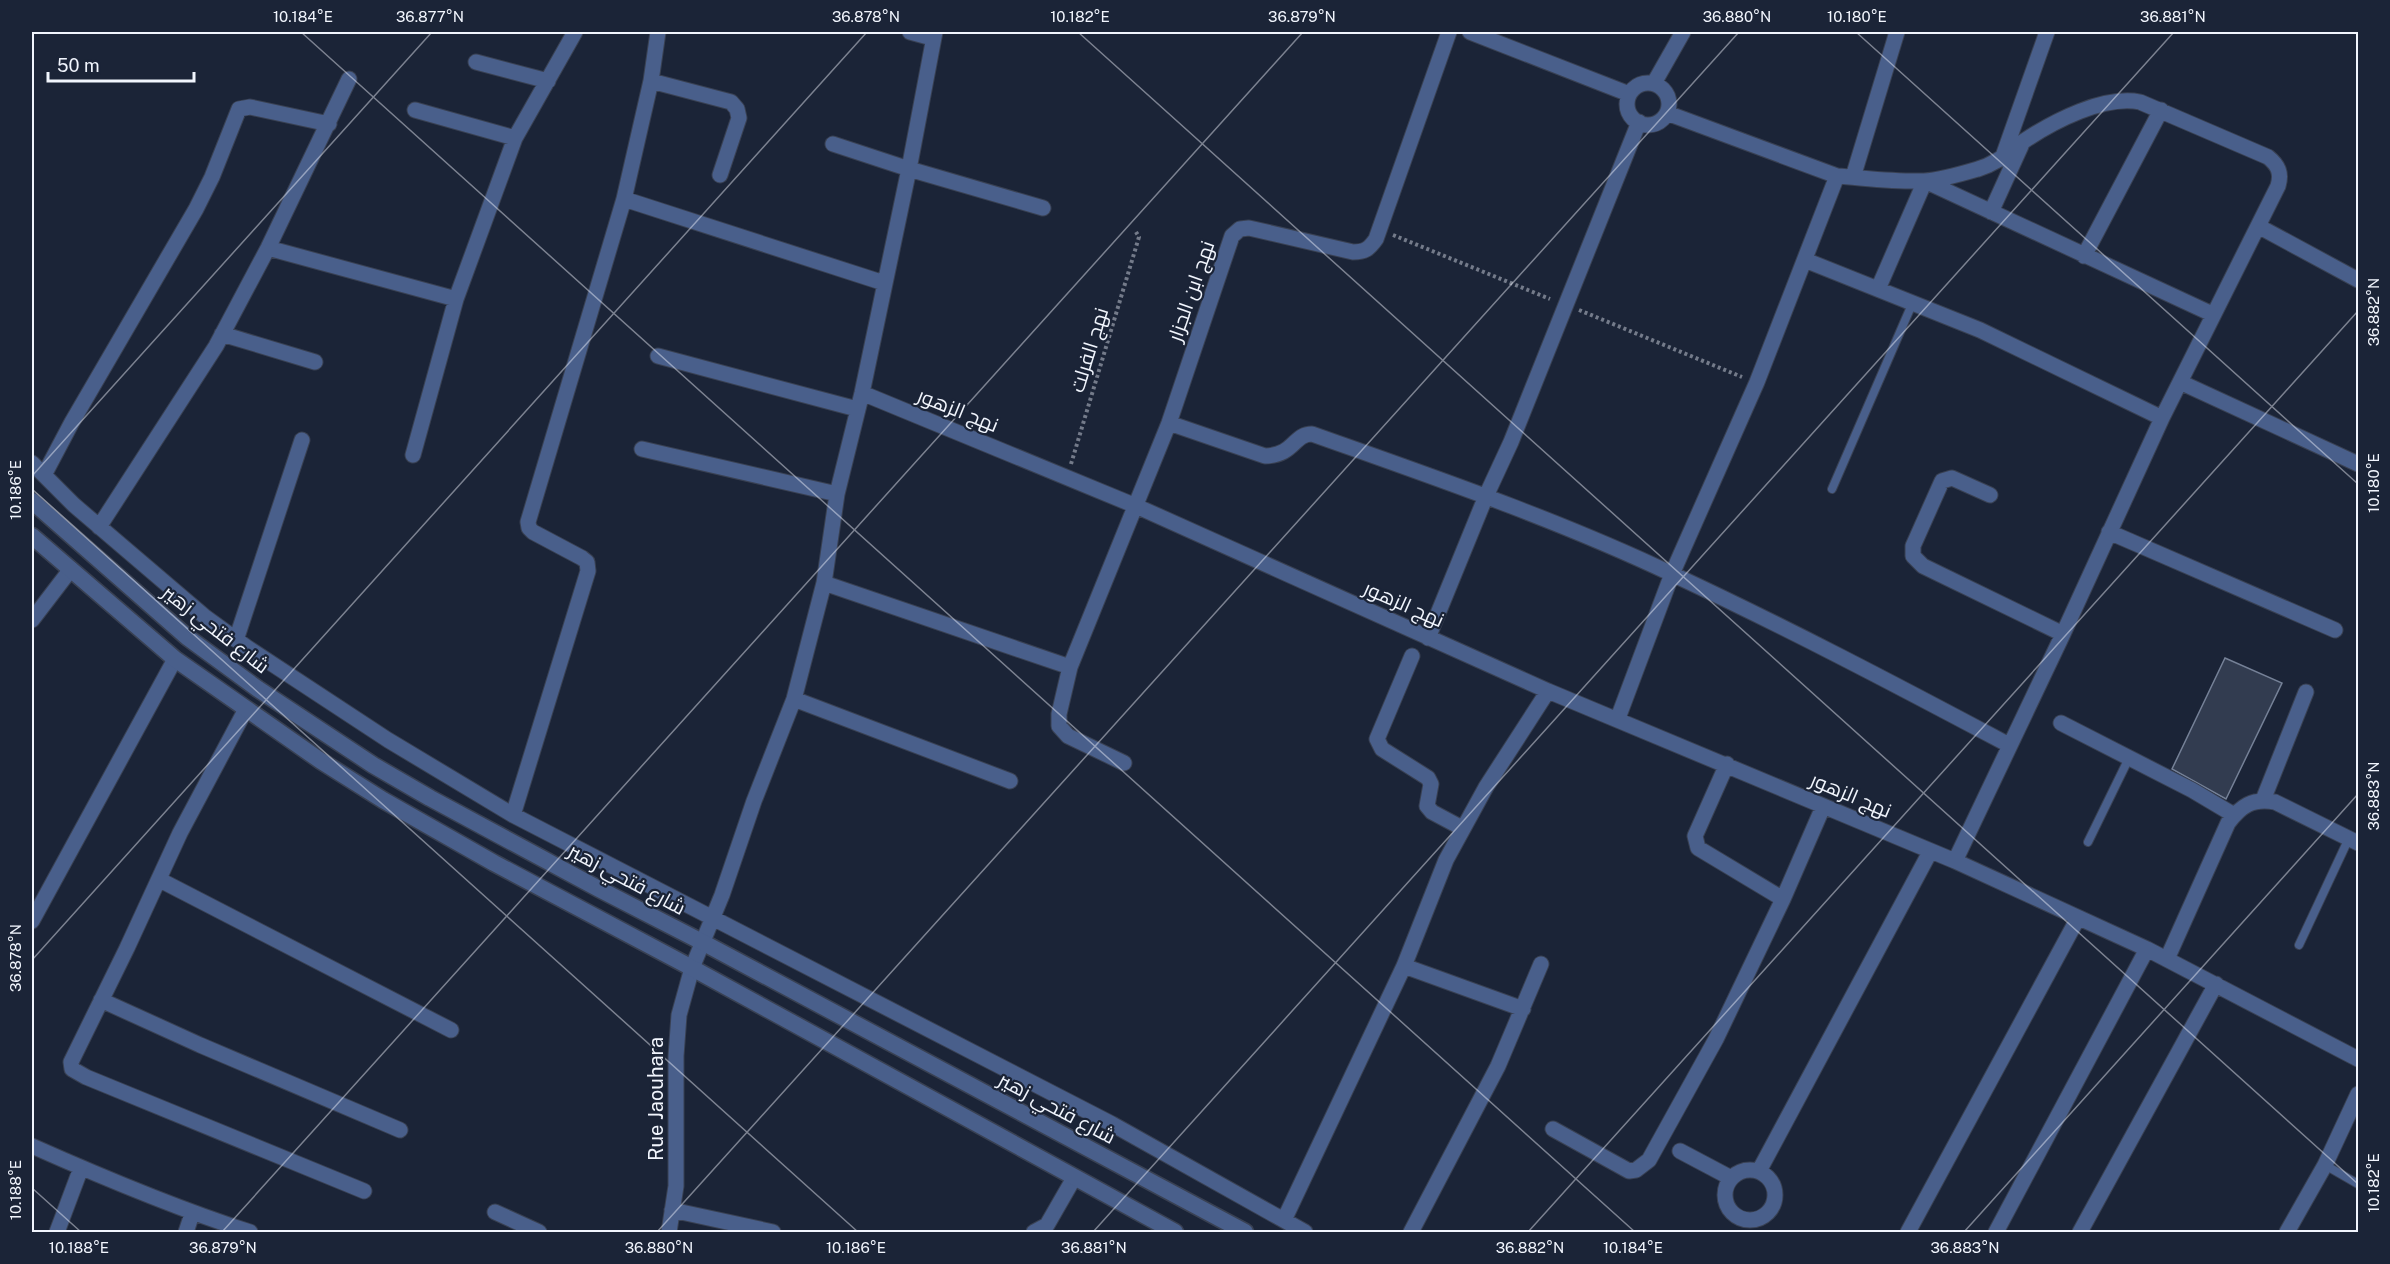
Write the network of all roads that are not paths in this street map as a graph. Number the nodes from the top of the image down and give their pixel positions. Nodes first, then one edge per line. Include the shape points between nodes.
1 (575, 32) edge
2 (658, 32) edge
3 (910, 32) edge
4 (1449, 32) edge
5 (1470, 32) edge
6 (1683, 32) edge
7 (1897, 32) edge
8 (2047, 32) edge
9 (933, 35) edge
10 (1493, 35) edge
11 (476, 62) dead end
12 (349, 79) dead end
13 (548, 81) junction
14 (651, 81) junction
15 (1654, 83) junction
16 (1629, 94) junction
17 (415, 110) dead end
18 (2161, 110) junction
19 (1667, 113) junction
20 (1639, 122) junction
21 (329, 124) junction
22 (515, 138) junction
23 (2023, 142) junction
24 (833, 144) dead end
25 (2002, 159) junction
26 (909, 169) junction
27 (720, 175) dead end
28 (1837, 176) junction
29 (1853, 177) junction
30 (1925, 181) junction
31 (624, 199) junction
32 (1043, 208) dead end
33 (1991, 212) junction
34 (2258, 226) junction
35 (268, 249) junction
36 (2084, 256) junction
37 (1805, 260) junction
38 (2358, 280) edge
39 (884, 283) junction
40 (1878, 289) junction
41 (456, 299) junction
42 (1913, 302) junction
43 (2212, 314) junction
44 (222, 334) junction
45 (658, 356) dead end
46 (315, 362) dead end
47 (2180, 382) junction
48 (862, 393) junction
49 (857, 409) junction
50 (2162, 418) junction
51 (1169, 423) junction
52 (302, 440) dead end
53 (642, 449) dead end
54 (413, 455) dead end
55 (32, 463) edge
56 (2358, 465) edge
57 (44, 475) junction
58 (1832, 489) dead end
59 (837, 494) junction
60 (1990, 495) dead end
61 (1486, 496) junction
62 (32, 501) edge
63 (1136, 506) junction
64 (99, 527) junction
65 (2109, 531) junction
66 (32, 536) edge
67 (71, 569) junction
68 (1672, 574) junction
69 (824, 583) junction
70 (32, 620) edge
71 (2335, 630) dead end
72 (2063, 634) junction
73 (1428, 638) junction
74 (236, 640) junction
75 (1412, 656) dead end
76 (175, 659) junction
77 (1070, 668) junction
78 (1548, 691) junction
79 (2306, 692) dead end
80 (794, 699) junction
81 (246, 709) junction
82 (1618, 718) junction
83 (2061, 723) dead end
84 (2009, 745) junction
85 (2129, 758) junction
86 (1124, 763) dead end
87 (1727, 764) junction
88 (1010, 781) dead end
89 (2263, 800) junction
90 (1823, 807) junction
91 (513, 815) junction
92 (2234, 815) junction
93 (1462, 828) junction
94 (2354, 840) edge
95 (2088, 842) dead end
96 (1930, 852) junction
97 (1955, 861) junction
98 (160, 880) junction
99 (1783, 899) junction
100 (2078, 918) junction
101 (712, 919) junction
102 (32, 921) edge
103 (702, 942) junction
104 (2299, 945) dead end
105 (2147, 950) junction
106 (2167, 959) junction
107 (1541, 964) dead end
108 (1404, 966) junction
109 (692, 968) junction
110 (2216, 984) junction
111 (101, 1000) junction
112 (1523, 1009) junction
113 (451, 1030) dead end
114 (2358, 1059) edge
115 (2358, 1094) edge
116 (1553, 1129) dead end
117 (400, 1130) dead end
118 (32, 1146) edge
119 (1680, 1151) dead end
120 (2325, 1165) junction
121 (81, 1168) junction
122 (1759, 1172) junction
123 (1074, 1178) junction
124 (1731, 1178) junction
125 (2358, 1184) edge
126 (364, 1191) dead end
127 (672, 1210) junction
128 (495, 1212) dead end
129 (192, 1214) junction
130 (1284, 1220) junction
131 (57, 1233) edge
132 (186, 1233) edge
133 (250, 1233) edge
134 (540, 1233) edge
135 (669, 1233) edge
136 (773, 1233) edge
137 (1034, 1233) edge
138 (1174, 1233) edge
139 (1245, 1233) edge
140 (1305, 1233) edge
141 (1411, 1233) edge
142 (1908, 1233) edge
143 (1996, 1233) edge
144 (2080, 1233) edge
145 (2287, 1233) edge

1 - 13 street
2 - 14 street
3 - 9 street
4 - 51 street, نهج ابن الجزار via 1370,248 1353,252 1240,229 1232,236
5 - 10 street
6 - 15 street
7 - 29 street
8 - 25 street
9 - 26 street, Rue Jaouhara
10 - 16 street
11 - 13 street
12 - 21 street
13 - 22 street
14 - 27 street via 731,102 737,109 739,118
14 - 31 street
15 - 16 street via 1641,84
15 - 19 street via 1668,97
16 - 20 street via 1628,110
17 - 22 street
18 - 23 street via 2140,102 2116,101 2072,115
18 - 34 street via 2275,163 2280,179
18 - 36 street
19 - 20 street via 1654,124
19 - 28 street
20 - 61 street
21 - 35 street
21 - 57 street via 250,107 238,109 196,208
22 - 41 street
23 - 25 street
23 - 33 street
24 - 26 street
25 - 30 street via 1979,169
26 - 32 street
26 - 39 street, Rue Jaouhara
28 - 29 street
28 - 37 street
29 - 30 street
30 - 33 street
30 - 40 street
31 - 39 street
31 - 91 street via 528,522 533,532 587,562 588,571
33 - 36 street
34 - 38 street
34 - 43 street
35 - 41 street
35 - 44 street
36 - 43 street
37 - 40 street
37 - 68 street via 1757,382
39 - 48 street, Rue Jaouhara
40 - 42 street
41 - 54 street
42 - 50 street
42 - 58 lane
43 - 47 street
44 - 46 street
44 - 64 street
45 - 49 street
47 - 50 street
47 - 56 street
48 - 49 street, Rue Jaouhara
48 - 63 street, نهج الزهور
49 - 59 street, Rue Jaouhara
50 - 65 street
51 - 61 street via 1265,456 1282,454 1300,437 1312,434
51 - 63 street, نهج ابن الجزار
52 - 74 street
53 - 59 street
55 - 57 street
57 - 64 street
59 - 69 street, Rue Jaouhara
60 - 72 street via 1952,478 1942,481 1913,546 1913,556 1923,566
61 - 68 street
61 - 73 street
62 - 103 street, شارع فتحي زهير via 187,637 373,765
63 - 73 street, نهج الزهور
63 - 77 street, نهج ابن الجزار
64 - 74 street
65 - 71 street
65 - 72 street
66 - 67 street
67 - 70 street
67 - 76 street
68 - 82 street
68 - 84 street
69 - 77 street
69 - 80 street, Rue Jaouhara
72 - 84 street
73 - 78 street, نهج الزهور
74 - 91 street
75 - 93 street via 1377,739 1382,749 1428,778 1431,784 1427,806 1432,812
76 - 81 street
76 - 102 street
77 - 86 street, نهج ابن الجزار via 1059,726 1068,736
78 - 82 street, نهج الزهور
78 - 93 street
79 - 89 street
80 - 88 street
80 - 101 street, Rue Jaouhara
81 - 98 street via 180,833
81 - 109 street via 383,800
82 - 87 street, نهج الزهور
83 - 85 street
84 - 97 street
85 - 92 street
85 - 95 lane
87 - 90 street, نهج الزهور
87 - 99 street via 1695,837 1698,848
89 - 92 street via 2250,802
89 - 94 street
90 - 96 street, نهج الزهور
90 - 99 street
91 - 101 street
92 - 106 street
93 - 108 street
94 - 104 lane
96 - 97 street, نهج الزهور
96 - 122 street
97 - 100 street, نهج الزهور
98 - 111 street
98 - 113 street
99 - 116 street via 1716,1039 1649,1160 1629,1172
100 - 105 street, نهج الزهور
100 - 142 street
101 - 103 street, Rue Jaouhara
101 - 130 street via 1112,1124
103 - 109 street, Rue Jaouhara
103 - 139 street, شارع فتحي زهير
105 - 106 street, نهج الزهور
105 - 143 street
106 - 110 street, نهج الزهور
107 - 112 street
108 - 112 street
108 - 130 street
109 - 123 street
109 - 127 street, Rue Jaouhara via 676,1035 676,1186
110 - 114 street, نهج الزهور
110 - 144 street
111 - 117 street
111 - 126 street via 71,1062 72,1068
112 - 141 street via 1498,1066
115 - 120 street
118 - 121 street
119 - 124 street
120 - 125 lane
120 - 145 street
121 - 129 street
121 - 131 street
122 - 124 street via 1745,1170
122 - 124 street via 1772,1183 1775,1200 1759,1219 1742,1220 1728,1210 1724,1193
123 - 137 street via 1047,1225
123 - 138 street
127 - 135 street, Rue Jaouhara
127 - 136 street
128 - 134 street
129 - 132 street
129 - 133 street
130 - 140 street

